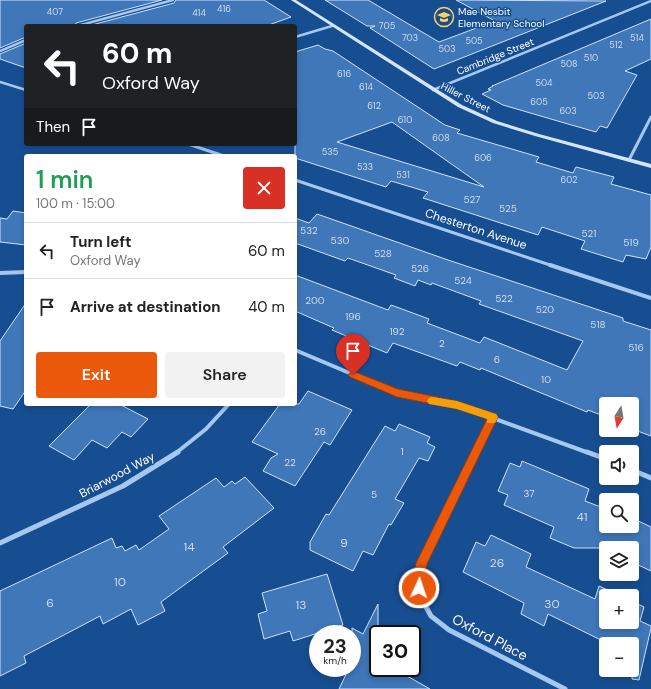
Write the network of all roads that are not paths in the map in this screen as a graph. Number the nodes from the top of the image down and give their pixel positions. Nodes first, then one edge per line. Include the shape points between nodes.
1 (173, 0) edge
2 (293, 0) edge
3 (651, 1) edge
4 (84, 24) edge
5 (332, 26) junction
6 (297, 36) edge
7 (24, 41) edge
8 (0, 51) edge
9 (0, 82) edge
10 (24, 89) edge
11 (433, 90) junction
12 (651, 117) edge
13 (194, 146) edge
14 (218, 154) edge
15 (629, 160) junction
16 (651, 166) edge
17 (297, 181) edge
18 (24, 272) edge
19 (0, 273) edge
20 (651, 298) edge
21 (297, 351) edge
22 (227, 406) edge
23 (493, 417) junction
24 (599, 457) edge
25 (639, 473) edge
26 (651, 478) edge
27 (0, 543) edge
28 (565, 689) edge

1 - 4 street
2 - 5 street, Hiller Street
3 - 11 street, Cambridge Street
5 - 6 street
5 - 11 street, Hiller Street
7 - 8 street
9 - 10 street
11 - 15 street, Hiller Street via 495,122
12 - 15 street
13 - 14 street
15 - 16 street, Hiller Street
17 - 20 street, Chesterton Avenue
18 - 19 street
21 - 23 street via 397,393 457,405
22 - 27 street, Briarwood Way via 188,446 138,478
23 - 24 street
23 - 28 street, Oxford Place via 422,563 418,580 420,596 431,616 449,630
25 - 26 street

